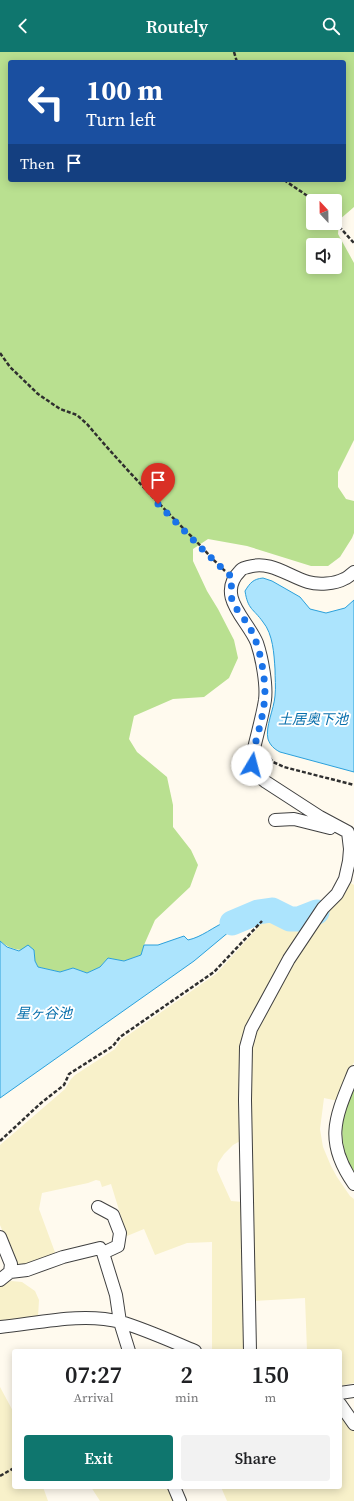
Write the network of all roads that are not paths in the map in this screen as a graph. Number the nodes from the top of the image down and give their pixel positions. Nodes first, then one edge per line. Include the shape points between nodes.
1 (354, 572) edge
2 (275, 820) dead end
3 (351, 833) edge
4 (354, 1072) edge
5 (354, 1184) edge
6 (98, 1207) dead end
7 (0, 1237) edge
8 (103, 1253) junction
9 (10, 1272) junction
10 (0, 1280) edge
11 (120, 1322) junction
12 (0, 1327) edge
13 (128, 1349) edge
14 (190, 1349) edge
15 (250, 1349) edge
16 (354, 1392) edge
17 (342, 1393) edge
18 (342, 1407) edge
19 (354, 1424) edge
20 (175, 1489) edge
21 (180, 1501) edge

1 - 3 street via 344,580 330,583 309,582 264,565 254,565 241,569 233,578 230,590 232,602 257,644 264,678 265,699 252,765 257,775 320,817
2 - 3 street via 294,818
3 - 15 street via 345,879 337,894 323,908 289,959 251,1029 246,1047
4 - 5 street via 335,1123 340,1161
6 - 8 street via 113,1215 120,1232 118,1246
7 - 9 street via 11,1264
8 - 9 street via 100,1248 27,1270
8 - 11 street via 116,1295
9 - 10 street
11 - 12 street via 93,1318
11 - 13 street
11 - 14 street
16 - 17 street
18 - 19 street
20 - 21 street

